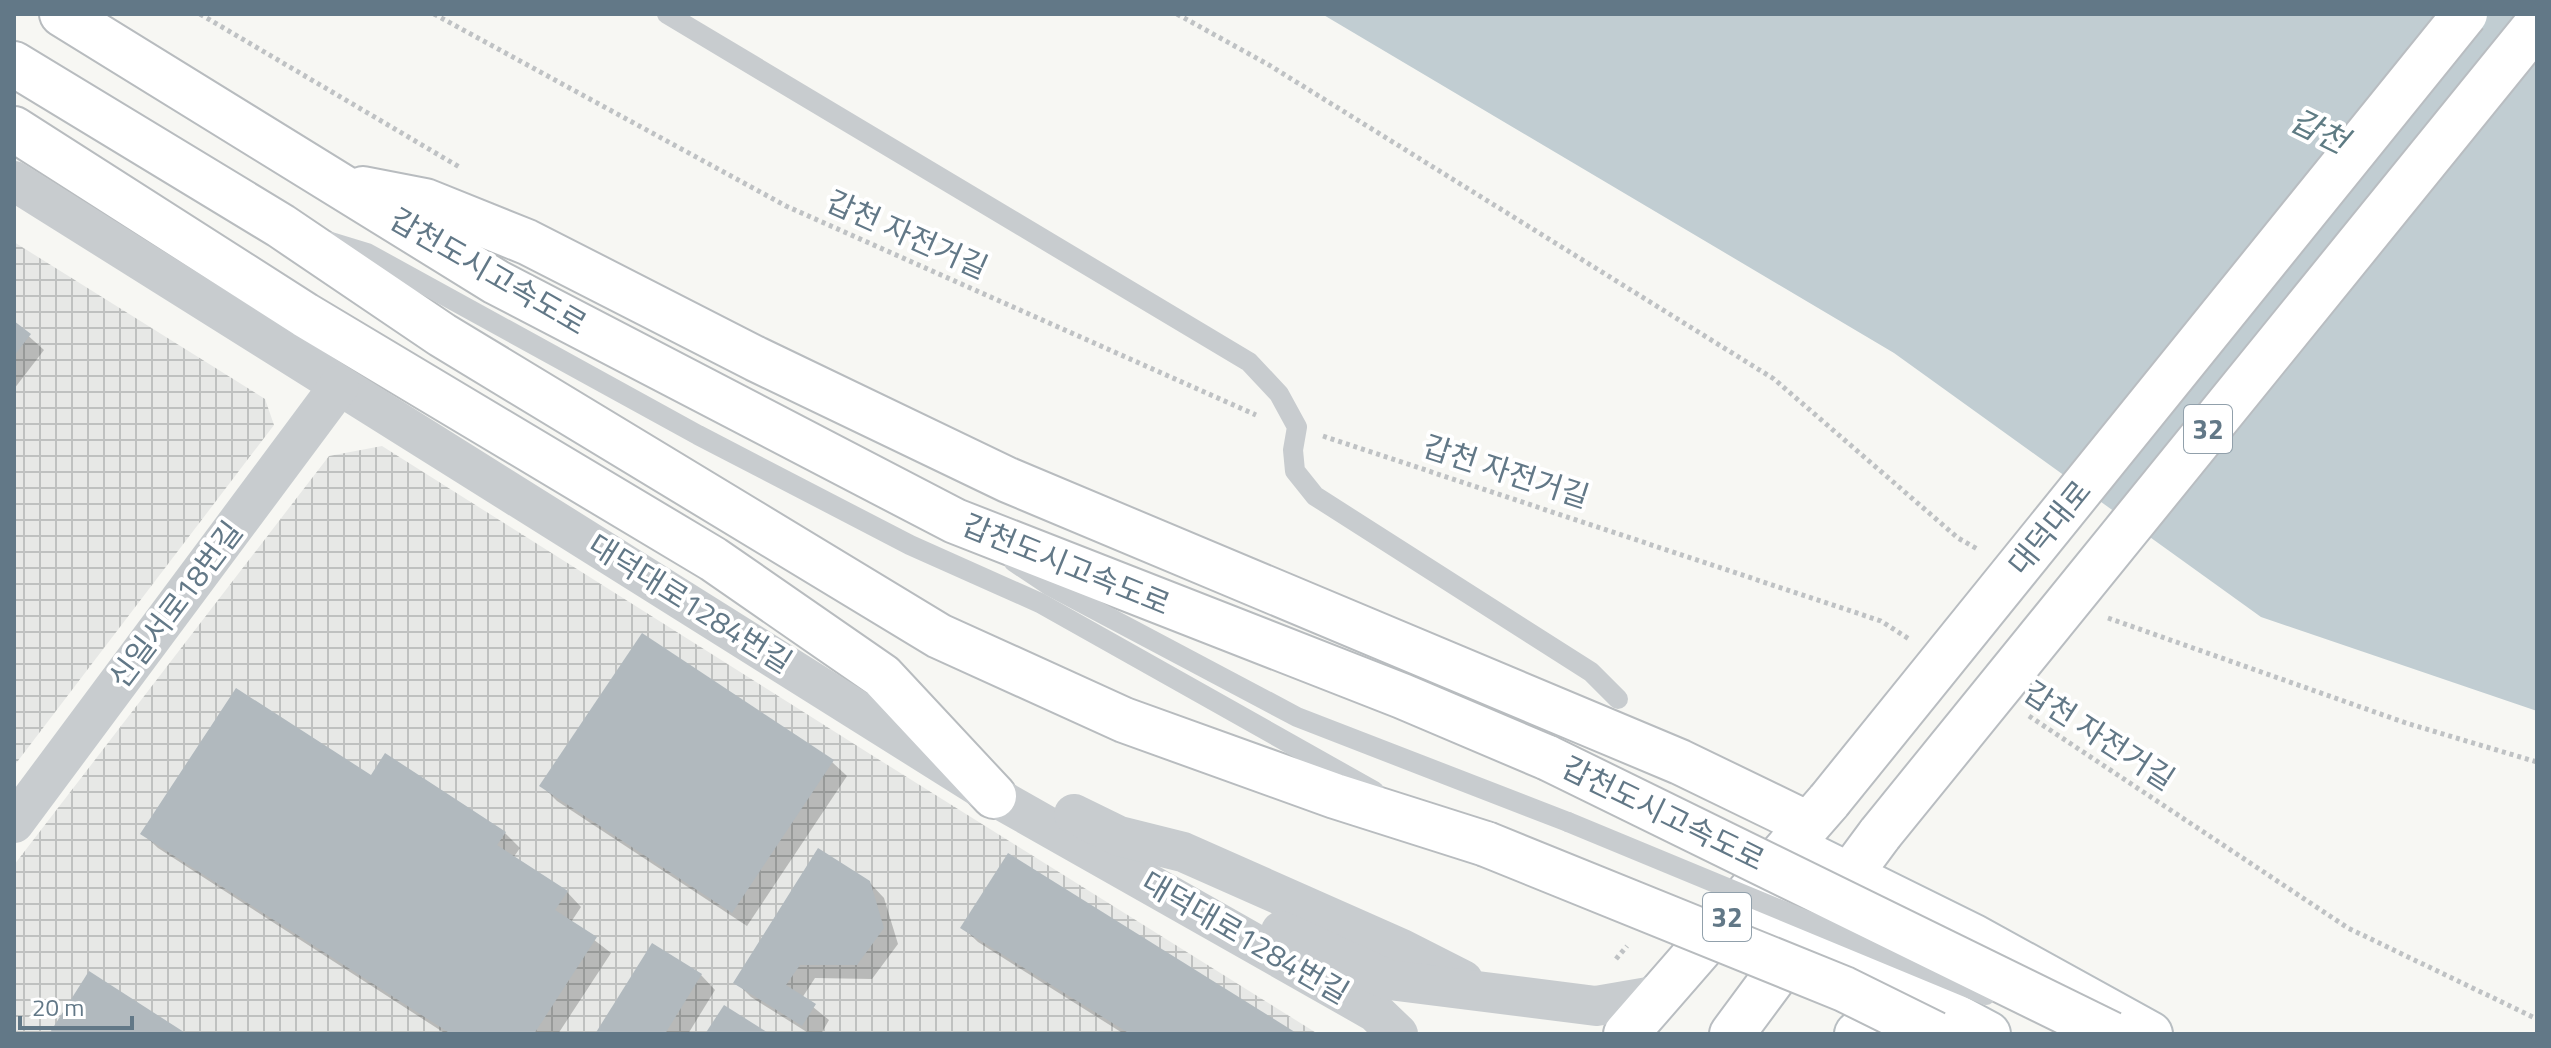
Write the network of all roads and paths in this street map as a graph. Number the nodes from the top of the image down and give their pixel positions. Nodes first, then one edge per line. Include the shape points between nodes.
1 (62, 14) edge
2 (434, 14) edge
3 (667, 14) edge
4 (1177, 14) edge
5 (2465, 14) edge
6 (2537, 24) edge
7 (14, 64) edge
8 (14, 129) edge
9 (14, 181) edge
10 (339, 185) junction
11 (281, 226) junction
12 (339, 386) junction
13 (1297, 427) junction
14 (955, 521) junction
15 (1985, 554) dead end
16 (2096, 613) dead end
17 (1921, 647) dead end
18 (1618, 699) dead end
19 (2015, 707) dead end
20 (2537, 762) edge
21 (994, 796) junction
22 (14, 823) edge
23 (1809, 824) junction
24 (1434, 828) junction
25 (1849, 876) junction
26 (1741, 902) junction
27 (1804, 936) junction
28 (1660, 995) junction
29 (2537, 1019) edge
30 (1387, 1023) edge
31 (1959, 1028) edge
32 (1626, 1034) edge
33 (1732, 1034) edge
34 (1857, 1034) edge
35 (2096, 1034) edge
36 (2111, 1034) edge
37 (2150, 1034) edge

1 - 10 main road, 갑천도시고속도로
2 - 13 path, 갑천 자전거길 via 786,206 1272,422
3 - 13 lane via 1249,362 1279,394
4 - 15 path via 1269,65 1774,379 1958,538
5 - 23 main road, 대덕대로 / 32, bridge
6 - 25 main road, 대덕대로 / 32, bridge
7 - 11 main road
8 - 21 main road via 305,315 713,559 882,676
9 - 12 street, 대덕대로1284번길
10 - 14 main road, 갑천도시고속도로 via 496,282
10 - 23 main road via 425,201 527,242 1008,480 1680,762
11 - 24 lane via 367,253 726,450 910,545 1040,603
11 - 24 main road via 442,335 939,636 1124,720
12 - 21 street, 대덕대로1284번길
12 - 22 street, 신일서로18번길
13 - 17 path, 갑천 자전거길 via 1867,616
13 - 18 lane via 1295,471 1315,496 1591,672
14 - 35 lane, bridge via 1050,586 1297,717 1568,822 1998,1000
14 - 36 main road, 갑천도시고속도로, bridge via 1548,758
16 - 20 path via 2406,723
19 - 29 path, 갑천 자전거길 via 2348,928
21 - 28 street via 1065,810 1266,923 1389,980 1596,1006
21 - 30 street, 대덕대로1284번길
23 - 25 main road
23 - 26 main road, 대덕대로 / 32
24 - 31 main road, bridge via 1486,844 1844,989
25 - 27 main road, 대덕대로 / 32
25 - 37 main road via 1974,937
26 - 27 main road
26 - 28 main road, 대덕대로 / 32
27 - 31 main road
27 - 33 main road, 대덕대로 / 32
28 - 32 main road, 대덕대로 / 32
31 - 34 main road

